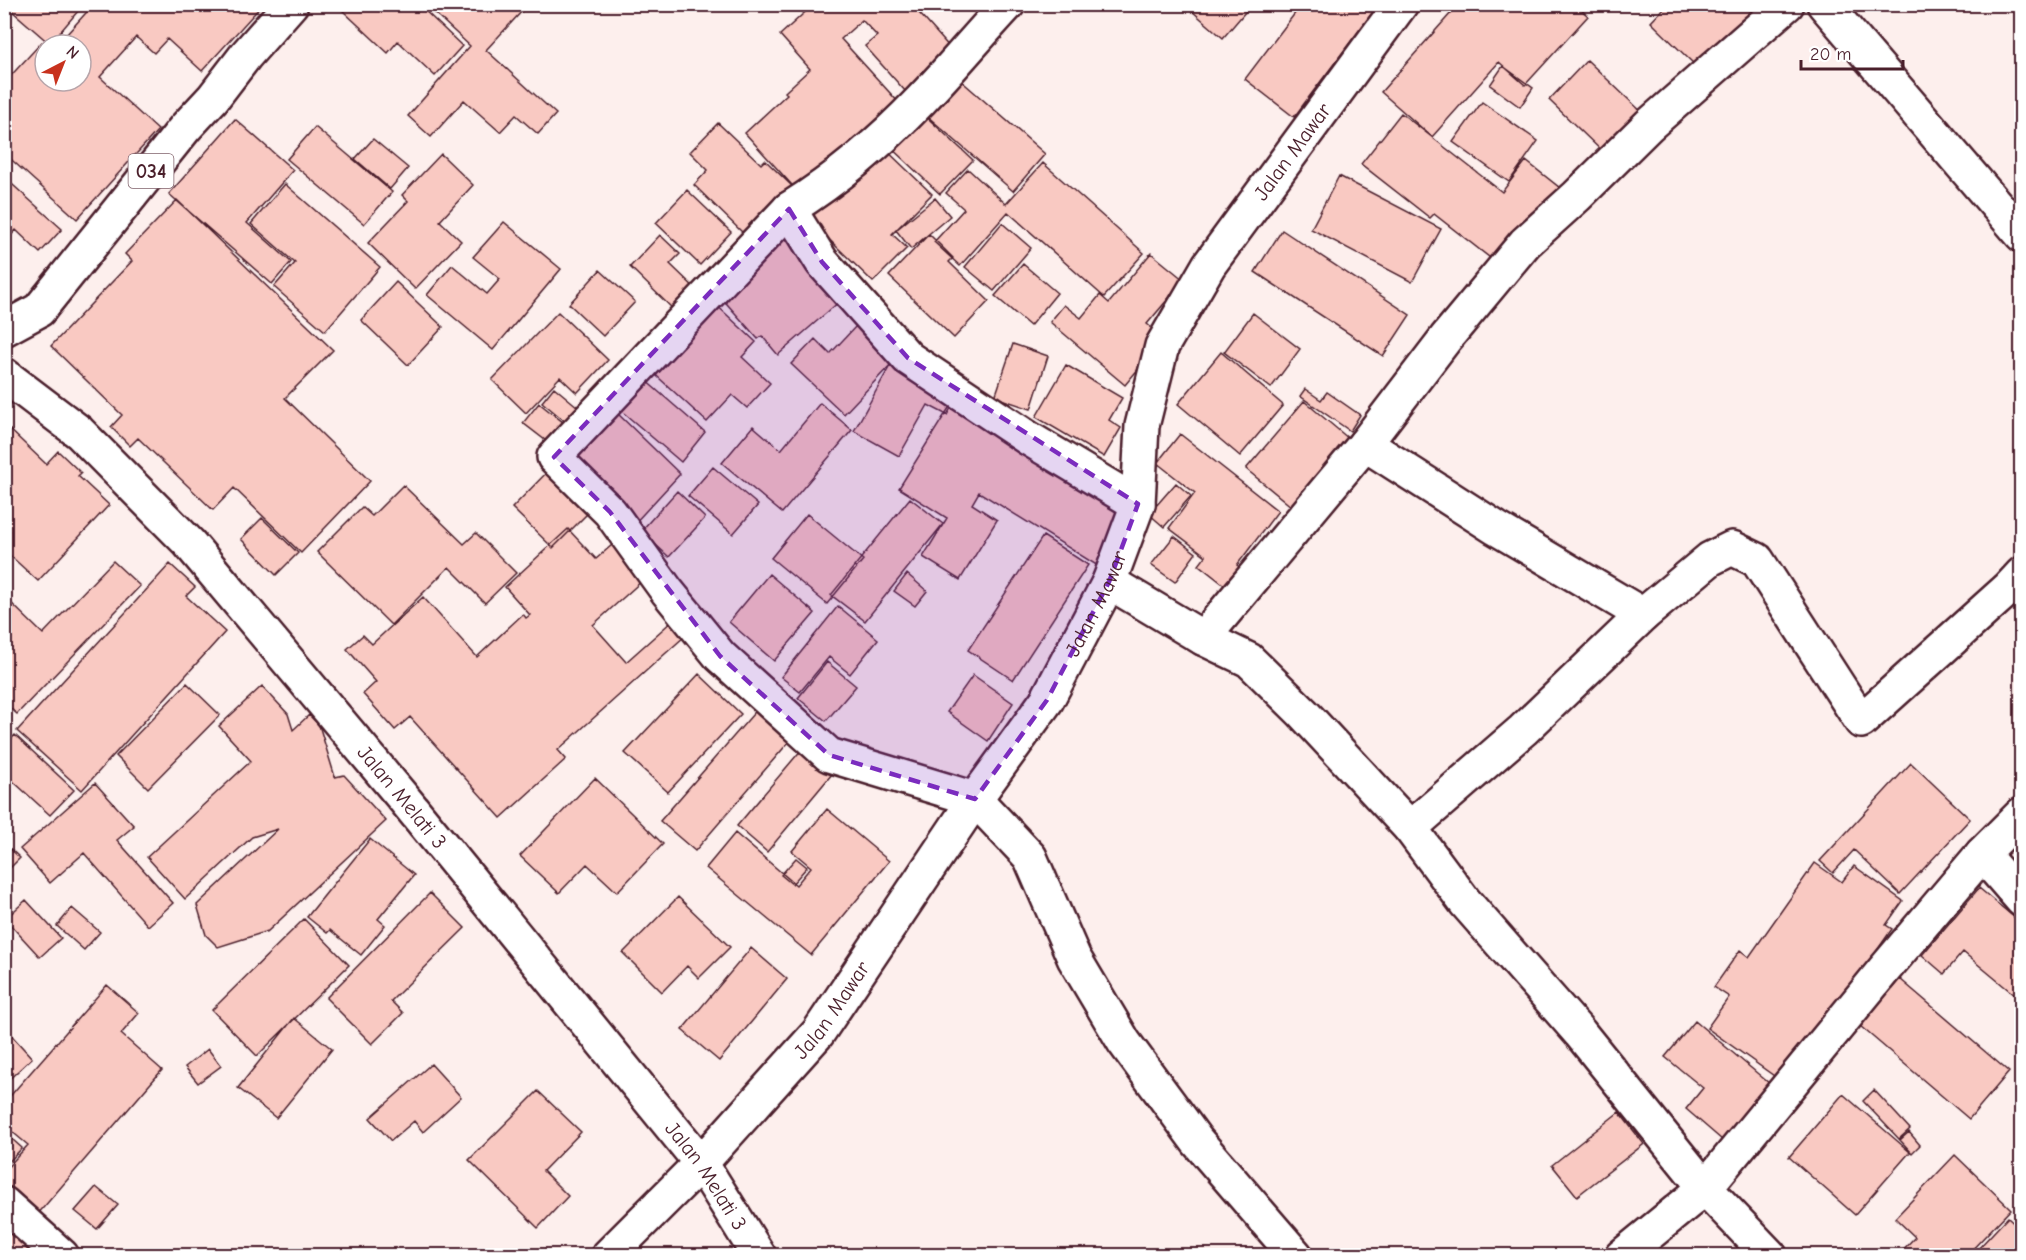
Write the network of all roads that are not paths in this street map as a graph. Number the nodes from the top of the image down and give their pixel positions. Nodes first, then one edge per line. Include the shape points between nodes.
1 (291, 4) edge
2 (1008, 4) edge
3 (1401, 4) edge
4 (1787, 4) edge
5 (1824, 4) edge
6 (789, 210) junction
7 (2022, 236) edge
8 (4, 329) edge
9 (4, 375) edge
10 (1365, 444) junction
11 (1138, 504) junction
12 (2022, 574) edge
13 (1109, 582) junction
14 (1643, 615) junction
15 (1203, 638) junction
16 (975, 799) junction
17 (2022, 814) edge
18 (1410, 828) junction
19 (1982, 854) junction
20 (2022, 900) edge
21 (701, 1162) junction
22 (1705, 1188) junction
23 (4, 1204) edge
24 (62, 1256) edge
25 (608, 1256) edge
26 (759, 1256) edge
27 (1296, 1256) edge
28 (1622, 1256) edge
29 (1770, 1256) edge

1 - 8 street, 034 via 39,310
2 - 6 street via 921,101 823,188
3 - 11 street, Jalan Mawar via 1209,266 1162,346 1142,426
4 - 10 street via 1649,125 1525,243
5 - 7 street
6 - 11 street via 822,262 908,358 1028,438
6 - 16 street via 554,457 610,513 720,656 829,754
9 - 21 street, Jalan Melati 3 via 79,432 189,543
10 - 14 street
10 - 15 street
11 - 13 street, Jalan Mawar
12 - 14 street via 1861,720 1757,560 1749,556 1732,548 1710,559
13 - 15 street
13 - 16 street, Jalan Mawar via 1047,700
14 - 18 street via 1523,730
15 - 18 street via 1249,660 1304,713
16 - 21 street, Jalan Mawar via 818,1032
16 - 27 street via 1030,857 1074,958 1124,1042 1197,1141
17 - 19 street
18 - 22 street via 1465,902 1580,1033
19 - 20 street
19 - 22 street
21 - 25 street, Jalan Mawar
21 - 26 street, Jalan Melati 3
22 - 28 street
22 - 29 street
23 - 24 street

